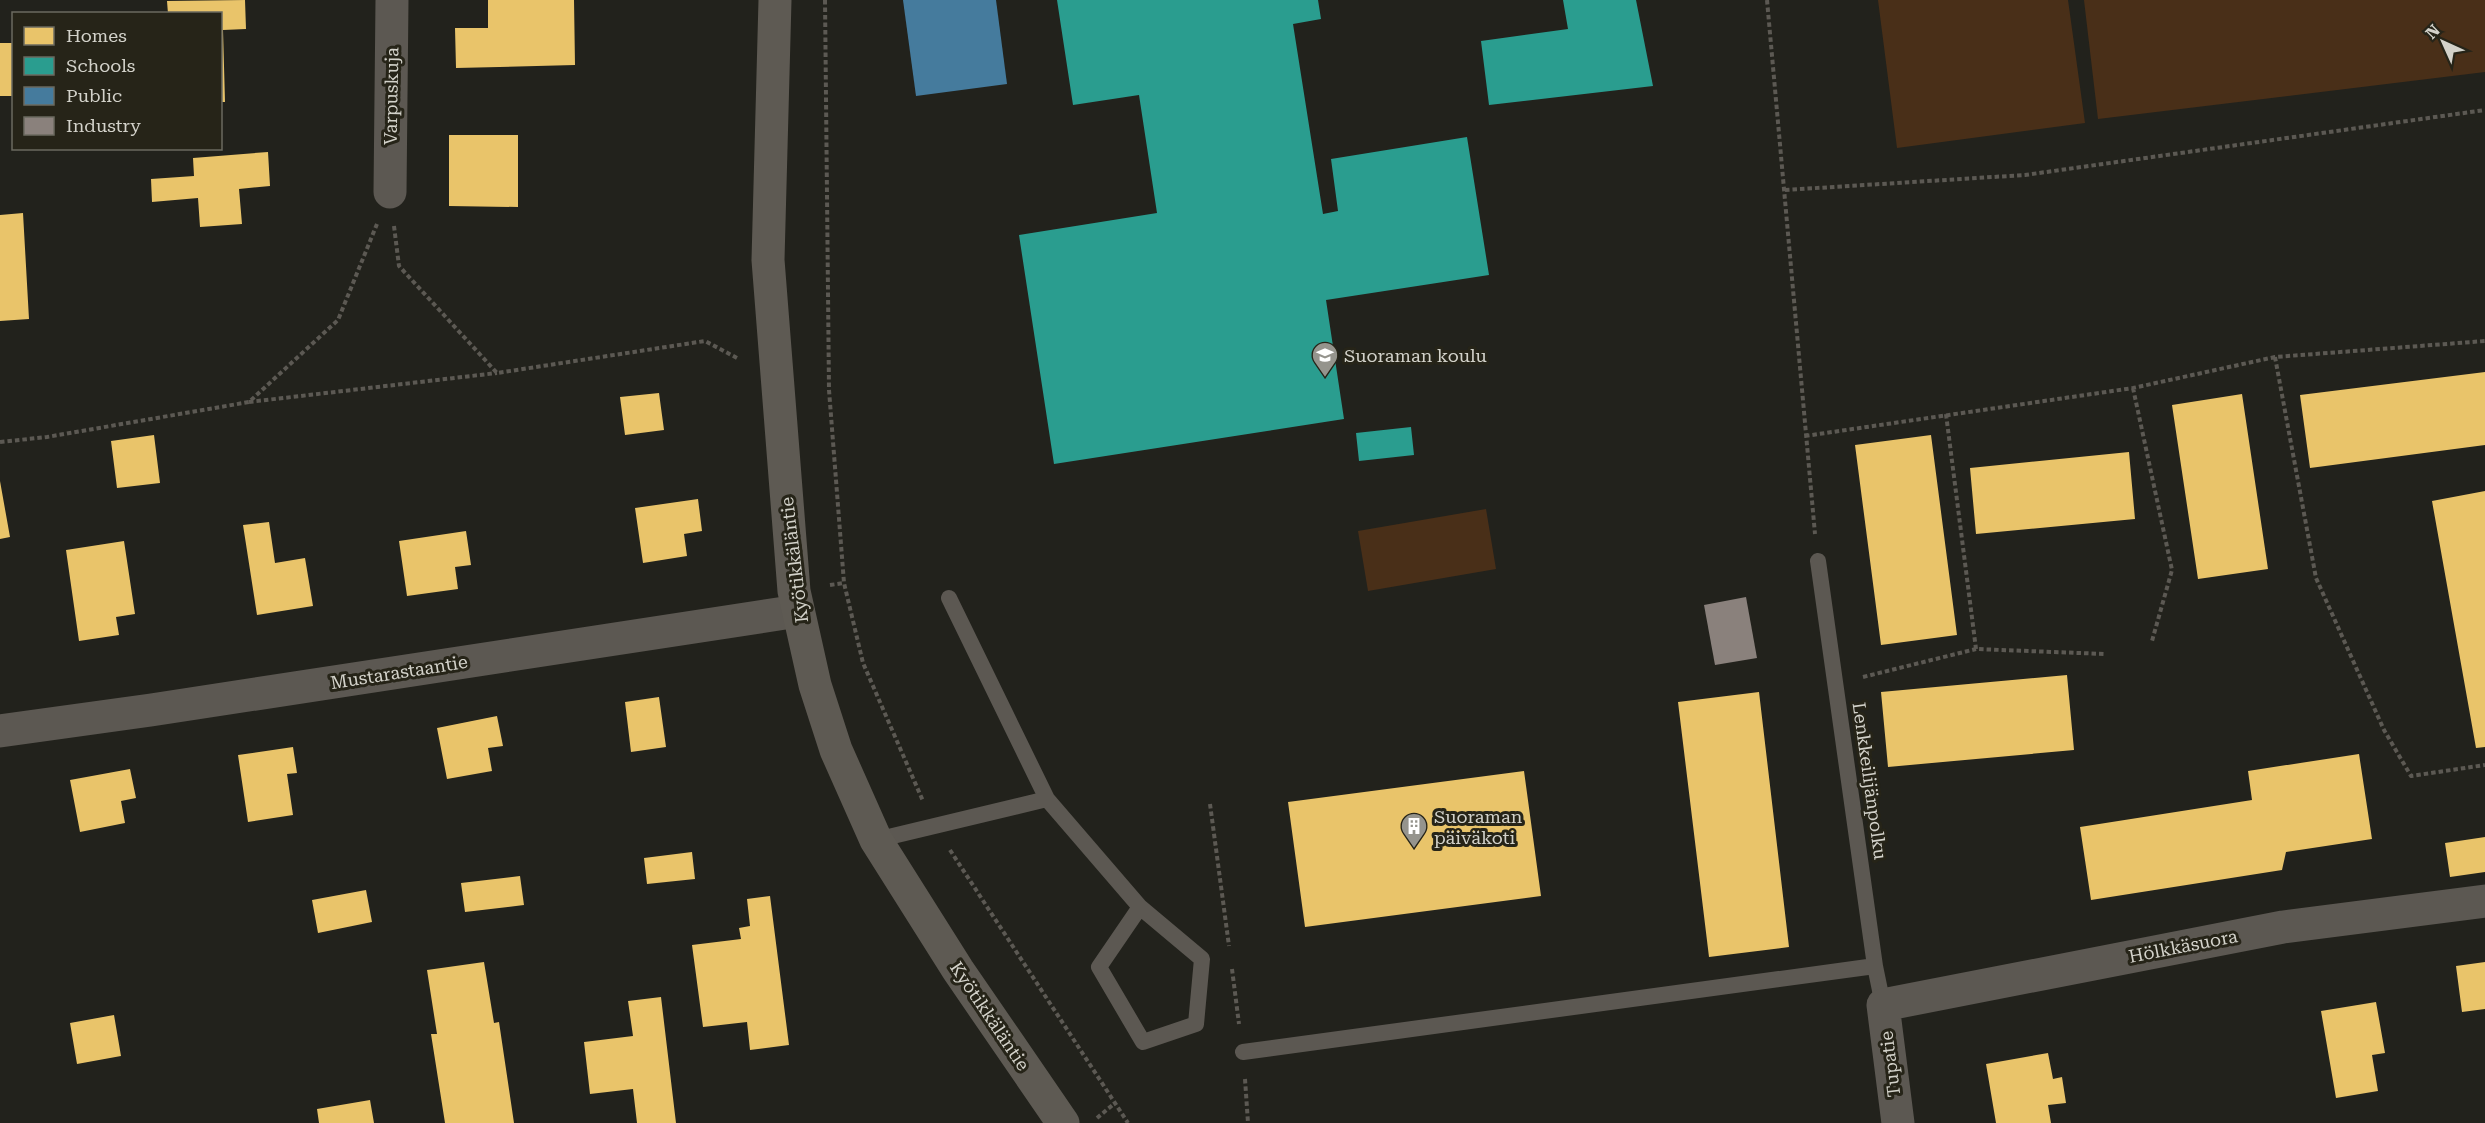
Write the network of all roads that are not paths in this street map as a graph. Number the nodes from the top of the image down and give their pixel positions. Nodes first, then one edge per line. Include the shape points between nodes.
1 (392, 0) edge
2 (775, 0) edge
3 (390, 192) road end
4 (1818, 561) road end
5 (949, 598) dead end
6 (798, 611) junction
7 (0, 731) edge
8 (1047, 799) junction
9 (876, 840) junction
10 (2485, 901) edge
11 (1140, 906) junction
12 (1875, 966) junction
13 (1883, 1005) junction
14 (1243, 1053) dead end
15 (1052, 1119) edge
16 (1898, 1123) edge

1 - 3 street, Varpuskuja
2 - 6 main road, Kyötikkäläntie via 768,260
4 - 12 lane, Lenkkeilijänpolku
5 - 8 lane
6 - 7 street, Mustarastaantie
6 - 9 main road, Kyötikkäläntie via 815,685 836,750
8 - 9 lane
8 - 11 lane
9 - 15 main road, Kyötikkäläntie
10 - 13 street, Hölkkäsuora via 2283,927
11 - 11 lane via 1202,959 1196,1024 1143,1042 1099,967
12 - 13 lane, Lenkkeilijänpolku
12 - 14 lane
13 - 16 street, Tupatie

